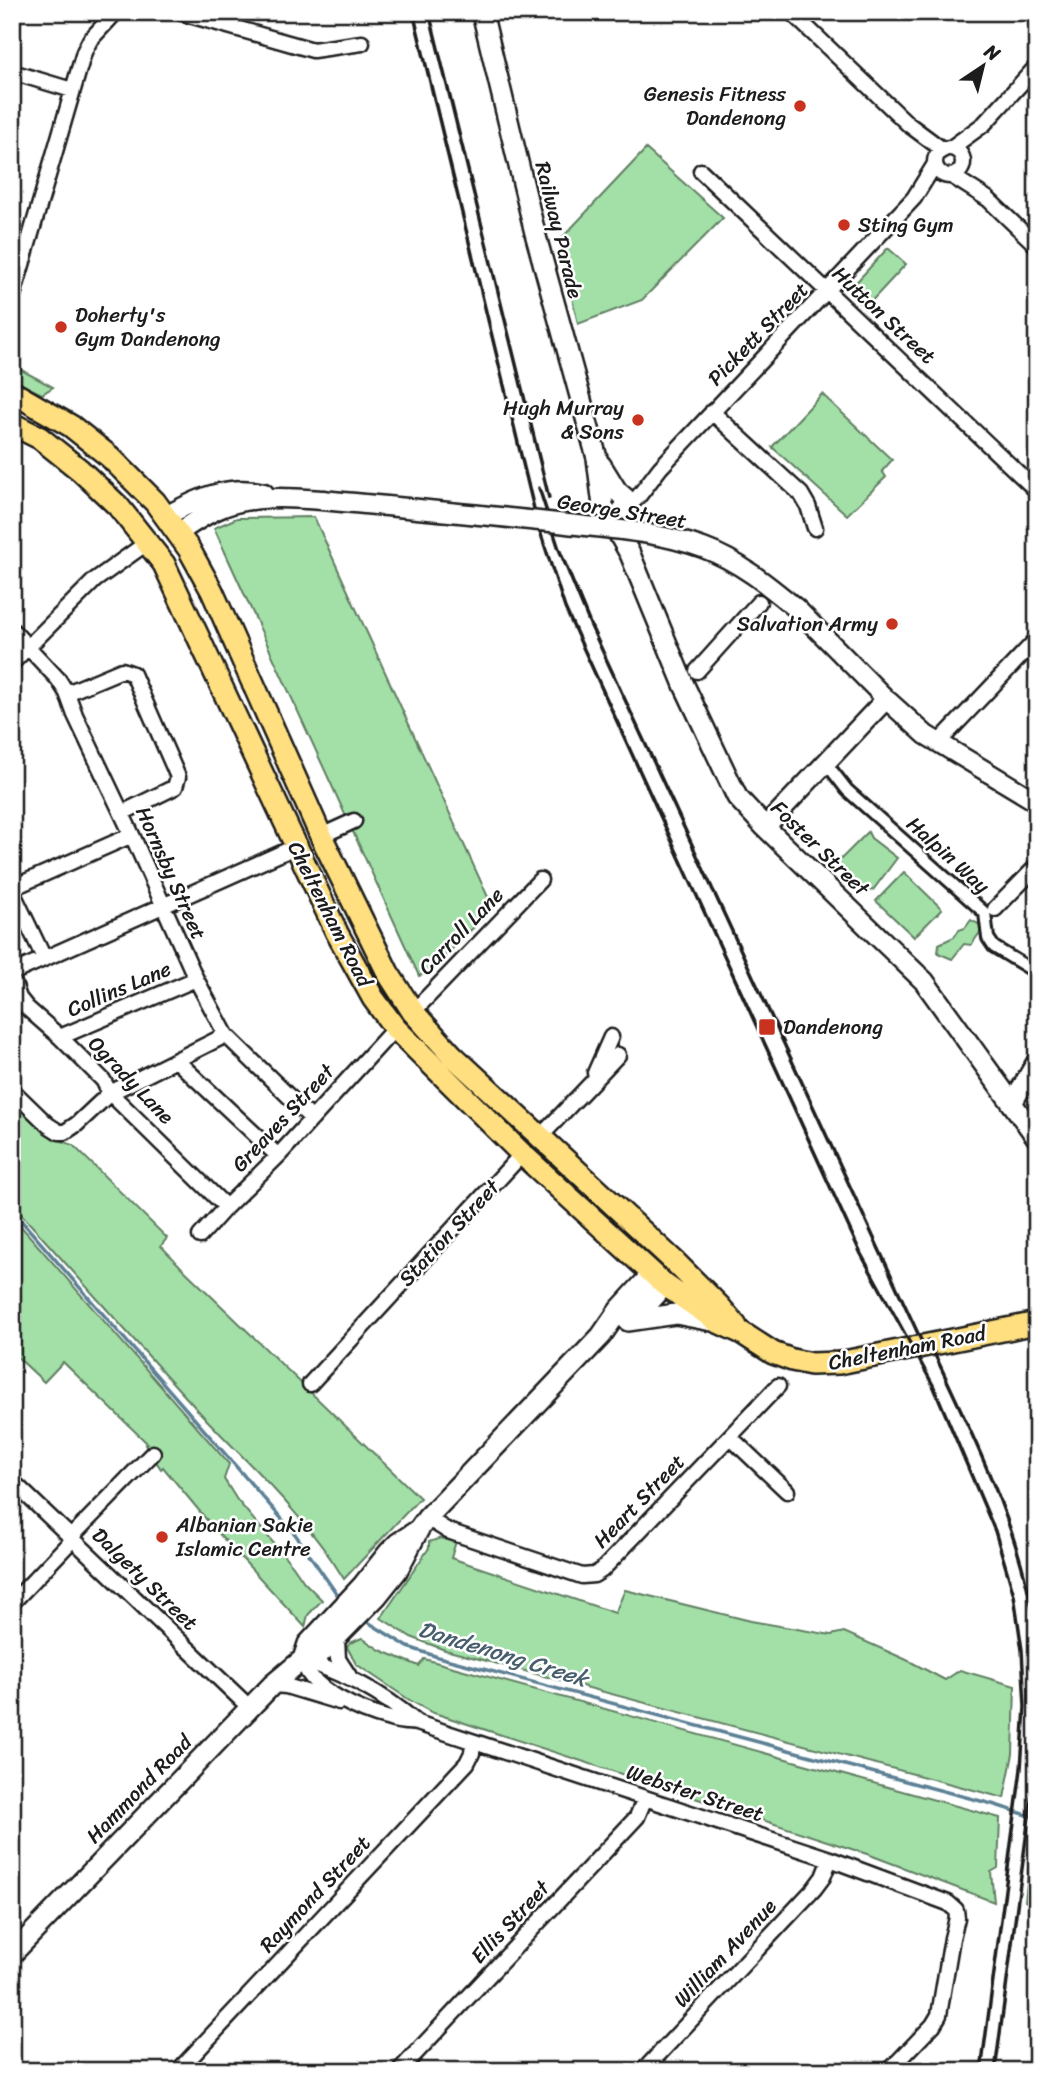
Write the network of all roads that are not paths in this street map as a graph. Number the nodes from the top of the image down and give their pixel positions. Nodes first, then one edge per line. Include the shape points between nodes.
1 (116, 12) edge
2 (178, 12) edge
3 (482, 12) edge
4 (791, 12) edge
5 (362, 43) dead end
6 (1037, 66) edge
7 (12, 72) edge
8 (72, 90) junction
9 (984, 124) junction
10 (941, 155) junction
11 (963, 161) junction
12 (701, 171) dead end
13 (949, 176) junction
14 (914, 198) junction
15 (988, 199) junction
16 (1037, 246) edge
17 (828, 292) junction
18 (12, 299) edge
19 (12, 392) edge
20 (712, 412) junction
21 (12, 424) edge
22 (1037, 491) edge
23 (615, 502) junction
24 (172, 524) junction
25 (815, 527) dead end
26 (148, 542) junction
27 (759, 602) dead end
28 (12, 630) edge
29 (1037, 639) edge
30 (27, 648) junction
31 (12, 663) edge
32 (697, 671) dead end
33 (67, 692) junction
34 (886, 699) junction
35 (938, 743) junction
36 (826, 763) junction
37 (1037, 802) edge
38 (122, 813) junction
39 (354, 821) dead end
40 (765, 827) junction
41 (132, 835) junction
42 (321, 836) junction
43 (295, 847) junction
44 (1034, 872) edge
45 (540, 880) dead end
46 (12, 889) edge
47 (163, 906) junction
48 (990, 911) junction
49 (44, 958) junction
50 (12, 973) edge
51 (1037, 973) edge
52 (12, 978) edge
53 (195, 979) junction
54 (413, 1012) junction
55 (395, 1028) junction
56 (226, 1035) junction
57 (60, 1037) junction
58 (611, 1037) dead end
59 (618, 1055) dead end
60 (176, 1060) junction
61 (1037, 1061) edge
62 (590, 1084) junction
63 (12, 1090) edge
64 (110, 1093) junction
65 (1012, 1104) junction
66 (312, 1119) junction
67 (541, 1136) junction
68 (1037, 1138) edge
69 (522, 1154) junction
70 (278, 1156) junction
71 (226, 1207) junction
72 (201, 1236) dead end
73 (674, 1261) junction
74 (658, 1280) junction
75 (628, 1321) junction
76 (718, 1322) junction
77 (1037, 1322) edge
78 (742, 1334) junction
79 (601, 1336) junction
80 (310, 1384) dead end
81 (778, 1386) dead end
82 (730, 1437) junction
83 (153, 1453) dead end
84 (12, 1481) edge
85 (787, 1491) dead end
86 (423, 1524) junction
87 (72, 1538) junction
88 (12, 1603) edge
89 (336, 1632) junction
90 (303, 1659) junction
91 (350, 1677) junction
92 (272, 1685) junction
93 (249, 1707) junction
94 (357, 1707) junction
95 (417, 1723) junction
96 (473, 1742) junction
97 (645, 1798) junction
98 (830, 1859) junction
99 (12, 1954) edge
100 (178, 2071) edge
101 (398, 2071) edge
102 (643, 2071) edge
103 (890, 2071) edge

1 - 8 street via 88,44
2 - 5 street via 313,50
3 - 23 main road, Railway Parade via 535,233 597,458
4 - 10 street
6 - 9 street, Pickett Street
7 - 8 street
8 - 18 street
9 - 10 street, Pickett Street
9 - 11 street, Pickett Street
10 - 11 street via 958,152
10 - 13 street via 939,172
10 - 14 street, Pickett Street
11 - 13 street via 960,172
11 - 15 street
12 - 17 street, Hutton Street
13 - 14 street, Pickett Street
13 - 15 street
14 - 17 street, Pickett Street
15 - 16 street
17 - 20 street, Pickett Street
17 - 22 street, Hutton Street
19 - 24 main road, Cheltenham Road via 100,448
20 - 23 street, Pickett Street via 660,468
20 - 25 street via 803,497
21 - 26 main road, Cheltenham Road via 80,470
23 - 40 main road, Foster Street via 629,554 684,685 735,793
24 - 26 main road
24 - 34 street, George Street, bridge via 228,505 281,497 514,518 679,540 755,575 797,609
24 - 42 main road, Cheltenham Road via 212,591
26 - 30 street via 95,580
26 - 43 main road, Cheltenham Road via 170,575
27 - 32 street
28 - 30 street, Hornsby Street
29 - 35 street
30 - 31 street
30 - 33 street, Hornsby Street
33 - 38 street, Hornsby Street
33 - 38 street via 122,670 133,674 178,777 175,786
34 - 35 street, George Street
34 - 36 street
35 - 37 street, George Street
36 - 40 street
36 - 48 street, Halpin Way via 847,790
38 - 41 street, Hornsby Street
39 - 42 street
40 - 65 main road, Foster Street via 924,981
41 - 46 street
41 - 47 street, Hornsby Street
42 - 43 main road
42 - 54 main road, Cheltenham Road via 388,973
43 - 47 street
43 - 55 main road, Cheltenham Road via 373,999
44 - 48 street
45 - 54 street, Carroll Lane
46 - 49 street
47 - 49 street
47 - 53 street, Hornsby Street
48 - 51 street, Halpin Way via 988,938 994,947
49 - 50 street
52 - 57 street, Ogrady Lane via 27,1008
53 - 56 street, Hornsby Street
53 - 57 street, Collins Lane
54 - 55 main road
54 - 67 main road, Cheltenham Road via 452,1055
55 - 66 street, Greaves Street
55 - 69 main road, Cheltenham Road
56 - 60 street
56 - 66 street, Hornsby Street
57 - 64 street, Ogrady Lane
58 - 62 street, Station Street
59 - 62 street, Station Street
60 - 64 street
60 - 70 street
61 - 65 street
62 - 67 street, Station Street
63 - 64 street via 59,1132 77,1124
64 - 71 street, Ogrady Lane
65 - 68 main road, Foster Street
66 - 70 street, Greaves Street
67 - 69 main road, Station Street
67 - 73 main road, Cheltenham Road
69 - 74 main road, Cheltenham Road
69 - 80 street, Station Street
70 - 71 street, Greaves Street
71 - 72 street, Greaves Street
73 - 74 main road
73 - 78 main road, Cheltenham Road
74 - 75 main road, Hammond Road via 646,1306
74 - 76 main road, Cheltenham Road
74 - 79 main road, Hammond Road via 619,1310
75 - 76 main road via 676,1314
75 - 79 main road, Hammond Road
76 - 78 main road, Cheltenham Road
77 - 78 main road, Cheltenham Road via 822,1364 786,1359
79 - 86 main road, Hammond Road
81 - 82 street, Heart Street
82 - 85 street
82 - 86 street, Heart Street via 594,1575 582,1576
83 - 87 street
84 - 87 street, Dalgety Street
86 - 89 main road, Hammond Road via 393,1548 370,1591
87 - 88 street
87 - 93 street, Dalgety Street
89 - 90 main road, Hammond Road via 306,1647
89 - 91 street via 339,1662
90 - 91 street, Webster Street
90 - 92 main road, Hammond Road
90 - 94 street, Webster Street via 323,1687
91 - 95 street, Webster Street
92 - 93 main road, Hammond Road
92 - 94 street, Webster Street
93 - 99 main road, Hammond Road
94 - 95 street, Webster Street via 388,1719
95 - 96 street, Webster Street
96 - 97 street, Webster Street
96 - 100 street, Raymond Street via 467,1763
97 - 98 street, Webster Street
97 - 101 street, Ellis Street via 637,1818
98 - 102 street, William Avenue via 814,1889
98 - 103 street, Webster Street via 956,1910 939,2015

